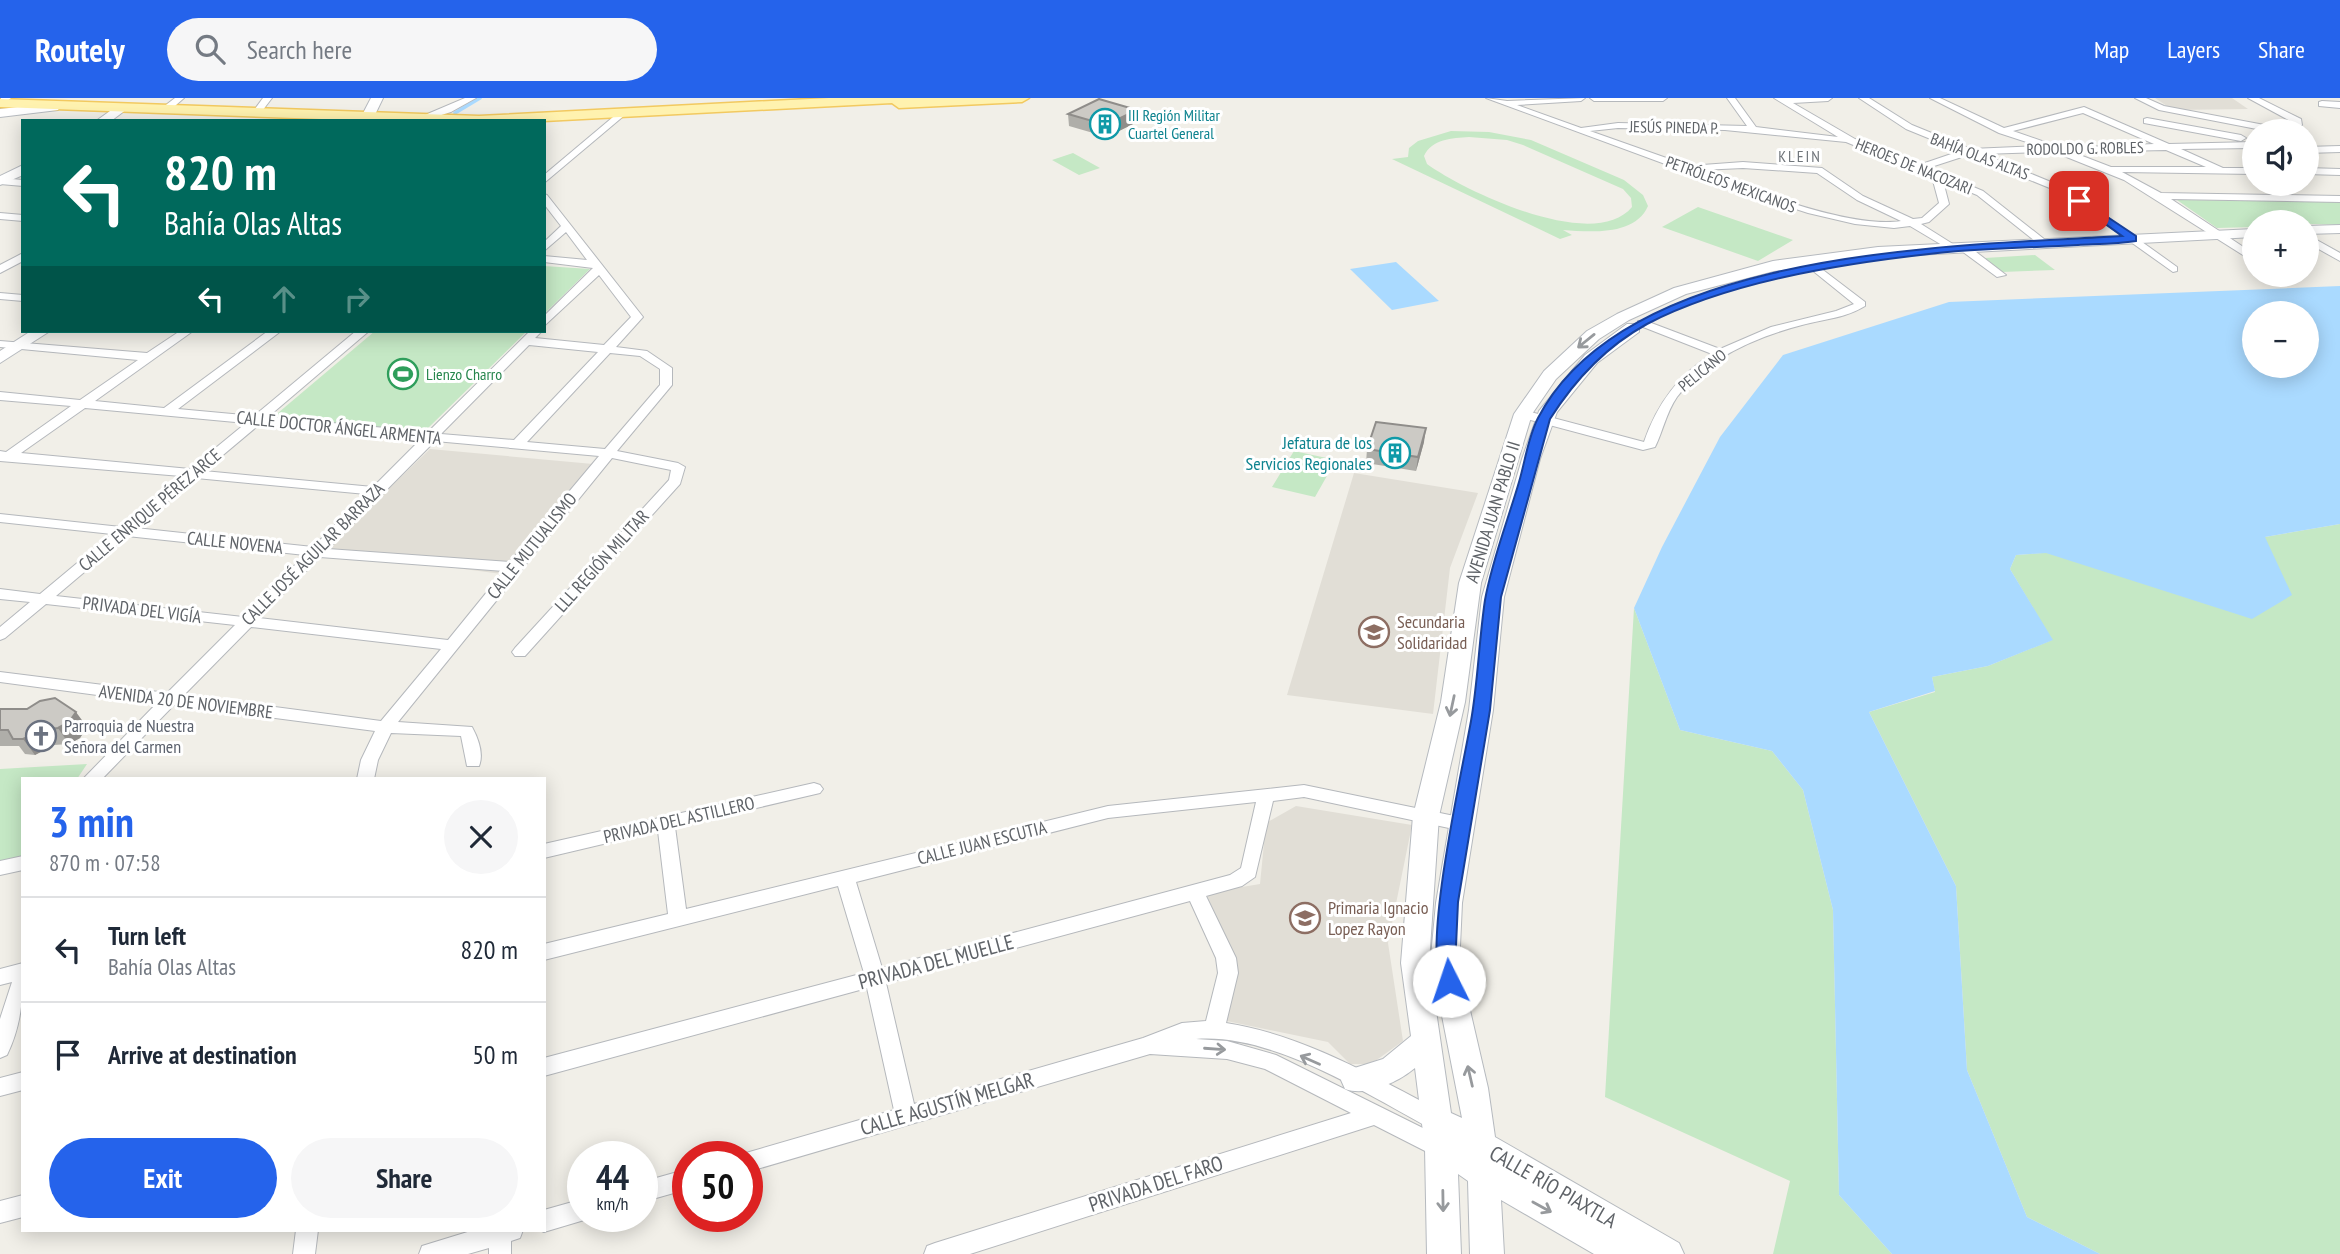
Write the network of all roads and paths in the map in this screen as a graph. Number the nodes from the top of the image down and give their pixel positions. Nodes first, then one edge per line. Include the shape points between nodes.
1 (7, 98) edge
2 (180, 98) edge
3 (268, 98) edge
4 (472, 98) edge
5 (915, 98) edge
6 (1022, 98) edge
7 (1490, 98) edge
8 (1581, 98) edge
9 (1594, 98) edge
10 (1663, 98) edge
11 (1731, 98) edge
12 (1828, 98) edge
13 (1863, 98) edge
14 (1934, 98) edge
15 (2139, 98) edge
16 (2252, 98) edge
17 (962, 99) edge
18 (1783, 99) edge
19 (0, 103) edge
20 (1504, 103) junction
21 (2322, 104) dead end
22 (2340, 105) edge
23 (54, 107) junction
24 (121, 109) junction
25 (765, 109) junction
26 (164, 110) junction
27 (371, 110) edge
28 (0, 115) edge
29 (619, 117) junction
30 (254, 118) edge
31 (321, 118) edge
32 (422, 118) junction
33 (105, 119) edge
34 (203, 119) edge
35 (464, 119) edge
36 (544, 119) edge
37 (2294, 119) edge
38 (21, 121) edge
39 (2147, 121) dead end
40 (21, 122) edge
41 (546, 123) edge
42 (0, 124) edge
43 (2242, 124) edge
44 (1581, 130) junction
45 (1753, 130) junction
46 (2002, 131) junction
47 (1852, 141) junction
48 (2242, 141) edge
49 (2242, 143) edge
50 (2169, 146) junction
51 (2057, 149) junction
52 (2319, 149) edge
53 (2338, 149) edge
54 (1967, 152) junction
55 (1688, 168) junction
56 (1920, 168) junction
57 (2108, 169) junction
58 (21, 170) edge
59 (2220, 170) junction
60 (2242, 171) edge
61 (2319, 171) edge
62 (2340, 172) edge
63 (1936, 174) junction
64 (546, 178) edge
65 (0, 181) edge
66 (21, 183) edge
67 (2159, 196) junction
68 (2340, 199) edge
69 (546, 200) edge
70 (0, 216) edge
71 (21, 218) edge
72 (1913, 223) junction
73 (567, 226) junction
74 (2340, 229) edge
75 (2319, 230) edge
76 (2242, 234) edge
77 (2217, 235) junction
78 (2132, 238) junction
79 (2044, 243) junction
80 (2319, 245) edge
81 (546, 246) edge
82 (1957, 247) junction
83 (2242, 251) edge
84 (1907, 253) joint
85 (0, 255) edge
86 (21, 256) edge
87 (21, 257) edge
88 (2340, 258) edge
89 (546, 259) edge
90 (1811, 265) junction
91 (597, 266) junction
92 (2173, 269) dead end
93 (0, 270) edge
94 (2001, 275) dead end
95 (0, 296) edge
96 (21, 298) edge
97 (546, 321) edge
98 (1642, 323) junction
99 (39, 333) edge
100 (184, 333) edge
101 (272, 333) edge
102 (361, 333) edge
103 (531, 336) edge
104 (0, 344) edge
105 (19, 345) junction
106 (610, 348) junction
107 (1719, 353) junction
108 (150, 357) junction
109 (0, 358) edge
110 (0, 396) edge
111 (84, 403) junction
112 (167, 411) junction
113 (1533, 417) junction
114 (257, 420) junction
115 (430, 438) junction
116 (518, 444) junction
117 (608, 453) junction
118 (3, 458) edge
119 (678, 467) joint
120 (192, 474) junction
121 (376, 492) junction
122 (0, 518) edge
123 (124, 531) junction
124 (316, 552) junction
125 (513, 567) junction
126 (0, 594) edge
127 (43, 598) junction
128 (244, 623) junction
129 (0, 635) edge
130 (452, 645) junction
131 (520, 652) dead end
132 (1459, 663) junction
133 (1485, 668) junction
134 (0, 677) edge
135 (167, 700) junction
136 (387, 727) junction
137 (473, 762) dead end
138 (93, 777) edge
139 (365, 777) edge
140 (814, 789) dead end
141 (1266, 795) junction
142 (1426, 816) junction
143 (666, 823) junction
144 (1463, 824) junction
145 (546, 851) edge
146 (21, 863) edge
147 (0, 868) edge
148 (845, 877) junction
149 (1196, 894) junction
150 (678, 919) junction
151 (546, 952) edge
152 (21, 971) edge
153 (0, 976) edge
154 (875, 978) junction
155 (21, 985) edge
156 (1214, 1030) junction
157 (1426, 1041) junction
158 (1147, 1046) junction
159 (0, 1049) edge
160 (546, 1066) edge
161 (1356, 1080) junction
162 (21, 1082) edge
163 (0, 1087) edge
164 (1377, 1114) junction
165 (906, 1116) junction
166 (1440, 1135) junction
167 (763, 1157) edge
168 (1482, 1159) junction
169 (21, 1207) edge
170 (0, 1212) edge
171 (567, 1215) edge
172 (546, 1220) edge
173 (307, 1232) edge
174 (503, 1237) edge
175 (304, 1254) edge
176 (430, 1254) edge
177 (935, 1254) edge
178 (1444, 1254) edge
179 (1487, 1254) edge
180 (1625, 1254) edge
181 (1667, 1254) edge

1 - 19 street
2 - 26 street
3 - 30 street
4 - 32 street
5 - 25 main road
6 - 17 main road
7 - 20 street, PETRÓLEOS MEXICANOS
8 - 20 street
9 - 10 street
11 - 45 street
12 - 18 street
13 - 54 street, BAHÍA OLAS ALTAS via 1909,127
14 - 46 street
15 - 43 street
16 - 37 street
17 - 25 main road
18 - 47 street, HEROES DE NACOZARI
19 - 23 main road
20 - 44 street, PETRÓLEOS MEXICANOS
21 - 22 street
23 - 24 main road
23 - 28 main road
24 - 26 main road
24 - 33 main road
25 - 29 main road
26 - 30 main road
27 - 31 main road
27 - 32 main road
28 - 38 main road
29 - 36 main road
29 - 41 main road
29 - 64 street
30 - 31 main road
30 - 34 main road
32 - 35 main road
39 - 48 street
40 - 42 main road
44 - 45 street, JESÚS PINEDA P. via 1618,126
44 - 55 street, PETRÓLEOS MEXICANOS
45 - 47 street, JESÚS PINEDA P.
46 - 50 street via 2080,110
46 - 51 street
47 - 56 street, HEROES DE NACOZARI
49 - 50 street, RODOLDO G. ROBLES
50 - 51 street, RODOLDO G. ROBLES
50 - 59 street
51 - 54 street, RODOLDO G. ROBLES
51 - 57 street
52 - 53 street
54 - 56 street, RODOLDO G. ROBLES
54 - 78 street, BAHÍA OLAS ALTAS via 2065,191
55 - 72 street, PETRÓLEOS MEXICANOS via 1794,208 1861,223
55 - 72 street via 1742,165 1819,170 1860,198
56 - 63 street, HEROES DE NACOZARI
57 - 59 street
57 - 67 street
58 - 65 main road
59 - 60 street
61 - 62 street
63 - 72 street via 1944,204 1930,218
63 - 79 street, HEROES DE NACOZARI via 1990,199
65 - 66 street
67 - 68 street
67 - 77 street
69 - 73 street
70 - 71 street
72 - 82 street
73 - 81 street
73 - 91 street
74 - 75 main road
76 - 77 main road, AVENIDA JUAN PABLO II
77 - 78 main road, AVENIDA JUAN PABLO II
77 - 83 street
78 - 79 main road, AVENIDA JUAN PABLO II
78 - 92 street, BAHÍA OLAS ALTAS
79 - 82 main road, AVENIDA JUAN PABLO II
80 - 88 street
82 - 84 main road, AVENIDA JUAN PABLO II
82 - 94 street
84 - 90 main road, AVENIDA JUAN PABLO II via 1888,259
85 - 86 street
87 - 93 street
89 - 91 street
90 - 98 main road, AVENIDA JUAN PABLO II via 1710,294
90 - 107 street, PELICANO via 1860,301 1859,306 1777,328
90 -> 113 main road, AVENIDA JUAN PABLO II via 1724,278 1680,291 1623,317 1593,335 1562,363
91 - 97 street
91 - 106 street via 637,317
95 - 96 street
98 - 107 street
98 - 113 main road, AVENIDA JUAN PABLO II via 1591,359
99 - 105 main road
100 - 108 street
101 - 112 street
102 - 114 street, CALLE ENRIQUE PÉREZ ARCE
103 - 106 street
103 - 115 street, CALLE JOSÉ AGUILAR BARRAZA
104 - 105 street
105 - 108 street
105 - 109 main road
106 - 116 street
106 - 117 street, CALLE MUTUALISMO via 643,352 660,362 668,376 666,385
107 - 113 street, PELICANO via 1666,400 1648,445
108 - 111 street
110 - 111 street, CALLE DOCTOR ÁNGEL ARMENTA
111 - 112 street, CALLE DOCTOR ÁNGEL ARMENTA
111 - 118 street
112 - 114 street, CALLE DOCTOR ÁNGEL ARMENTA
113 - 132 main road, AVENIDA JUAN PABLO II via 1471,583
113 - 133 main road, AVENIDA JUAN PABLO II via 1493,597
114 - 115 street, CALLE DOCTOR ÁNGEL ARMENTA
114 - 120 street, CALLE ENRIQUE PÉREZ ARCE
115 - 116 street, CALLE DOCTOR ÁNGEL ARMENTA
115 - 121 street, CALLE JOSÉ AGUILAR BARRAZA
116 - 117 street, CALLE DOCTOR ÁNGEL ARMENTA
117 - 119 street, CALLE DOCTOR ÁNGEL ARMENTA
117 - 125 street, CALLE MUTUALISMO
118 - 120 street
119 - 131 street, LLL REGIÓN MILITAR via 675,481
120 - 121 street
120 - 123 street, CALLE ENRIQUE PÉREZ ARCE
121 - 124 street, CALLE JOSÉ AGUILAR BARRAZA
122 - 123 street, CALLE NOVENA
123 - 124 street, CALLE NOVENA
123 - 127 street, CALLE ENRIQUE PÉREZ ARCE
124 - 125 street, CALLE NOVENA
124 - 128 street, CALLE JOSÉ AGUILAR BARRAZA
125 - 130 street, CALLE MUTUALISMO
126 - 127 street, PRIVADA DEL VIGÍA
127 - 128 street, PRIVADA DEL VIGÍA
127 - 129 street, CALLE ENRIQUE PÉREZ ARCE
128 - 130 street, PRIVADA DEL VIGÍA
128 - 135 street, CALLE JOSÉ AGUILAR BARRAZA
130 - 136 street, CALLE MUTUALISMO
132 - 133 main road
132 -> 142 main road, AVENIDA JUAN PABLO II
133 - 144 main road, AVENIDA JUAN PABLO II
134 - 135 street, AVENIDA 20 DE NOVIEMBRE
135 - 136 street, AVENIDA 20 DE NOVIEMBRE
135 - 138 street, CALLE JOSÉ AGUILAR BARRAZA
136 - 137 street, AVENIDA 20 DE NOVIEMBRE via 466,731
136 - 139 street, CALLE MUTUALISMO via 368,758
140 - 143 street, PRIVADA DEL ASTILLERO
141 - 142 street, CALLE JUAN ESCUTIA via 1304,791
141 - 148 street, CALLE JUAN ESCUTIA via 1108,812
141 - 149 street, PRIVADA DEL MUELLE via 1249,872
142 - 144 street
142 - 157 main road, AVENIDA JUAN PABLO II via 1415,963
143 - 145 street, PRIVADA DEL ASTILLERO
143 - 150 street
168 -> 144 main road, AVENIDA JUAN PABLO II via 1446,946
146 - 147 street
148 - 150 street, CALLE JUAN ESCUTIA
148 - 154 street
149 - 154 street, PRIVADA DEL MUELLE
149 - 156 street via 1226,958 1228,973
150 - 151 street, CALLE JUAN ESCUTIA
152 - 153 street
154 - 160 street, PRIVADA DEL MUELLE
154 - 165 street
155 - 159 street
156 - 158 street, CALLE AGUSTÍN MELGAR via 1183,1031
161 -> 156 street, CALLE AGUSTÍN MELGAR via 1270,1042
157 - 161 main road via 1392,1069
157 - 166 main road, AVENIDA JUAN PABLO II
158 -> 164 street, CALLE AGUSTÍN MELGAR via 1227,1050 1269,1061
158 - 165 street, CALLE AGUSTÍN MELGAR
161 - 166 street, CALLE AGUSTÍN MELGAR
162 - 163 street
164 - 166 street, CALLE AGUSTÍN MELGAR
164 - 177 street, PRIVADA DEL FARO
165 - 167 street, CALLE AGUSTÍN MELGAR
166 - 168 main road, CALLE RÍO PIAXTLA
166 -> 178 main road, AVENIDA JUAN PABLO II
168 - 179 main road, AVENIDA JUAN PABLO II
168 -> 180 main road, CALLE RÍO PIAXTLA
168 - 181 main road, CALLE RÍO PIAXTLA
169 - 170 street
171 - 172 street
173 - 175 street
174 - 176 street

